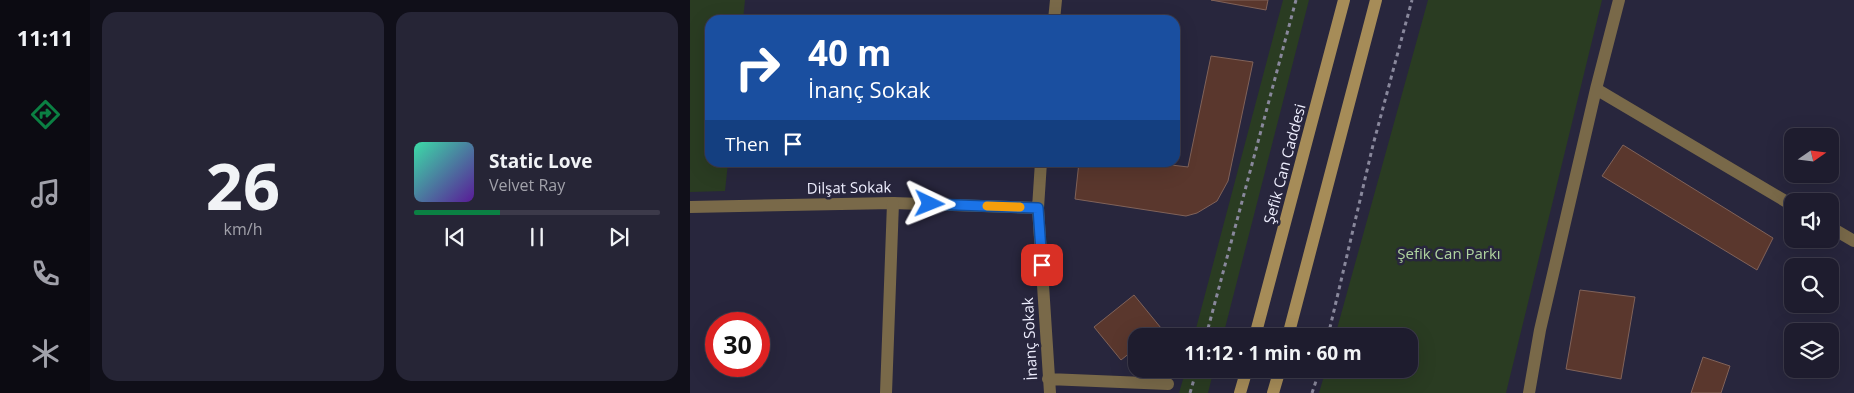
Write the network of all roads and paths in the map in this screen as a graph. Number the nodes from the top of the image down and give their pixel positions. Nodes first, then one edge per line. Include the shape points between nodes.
1 (1056, 0) edge
2 (1296, 0) edge
3 (1344, 0) edge
4 (1376, 0) edge
5 (1412, 0) edge
6 (1619, 0) edge
7 (1054, 15) edge
8 (1596, 89) junction
9 (1041, 167) edge
10 (1784, 200) edge
11 (893, 203) junction
12 (690, 207) edge
13 (1038, 208) junction
14 (1839, 232) edge
15 (1854, 241) edge
16 (1208, 328) edge
17 (1257, 328) edge
18 (1290, 328) edge
19 (1330, 328) edge
20 (1194, 378) edge
21 (1244, 378) edge
22 (1277, 378) edge
23 (1317, 378) edge
24 (1048, 379) junction
25 (1168, 384) dead end
26 (886, 393) edge
27 (1050, 393) edge
28 (1190, 393) edge
29 (1240, 393) edge
30 (1273, 393) edge
31 (1312, 393) edge
32 (1529, 393) edge

1 - 7 street
2 - 16 path
3 - 17 main road, Şefik Can Caddesi
4 - 18 main road
5 - 19 path via 1373,145
6 - 8 street
8 - 10 street
8 - 32 street via 1540,330
9 - 13 street, İnanç Sokak
11 - 12 street, Dilşat Sokak
11 - 13 street, Dilşat Sokak
11 - 26 street
13 - 24 street, İnanç Sokak
14 - 15 street
20 - 28 path
21 - 29 main road
22 - 30 main road
23 - 31 path
24 - 25 street
24 - 27 street, İnanç Sokak

